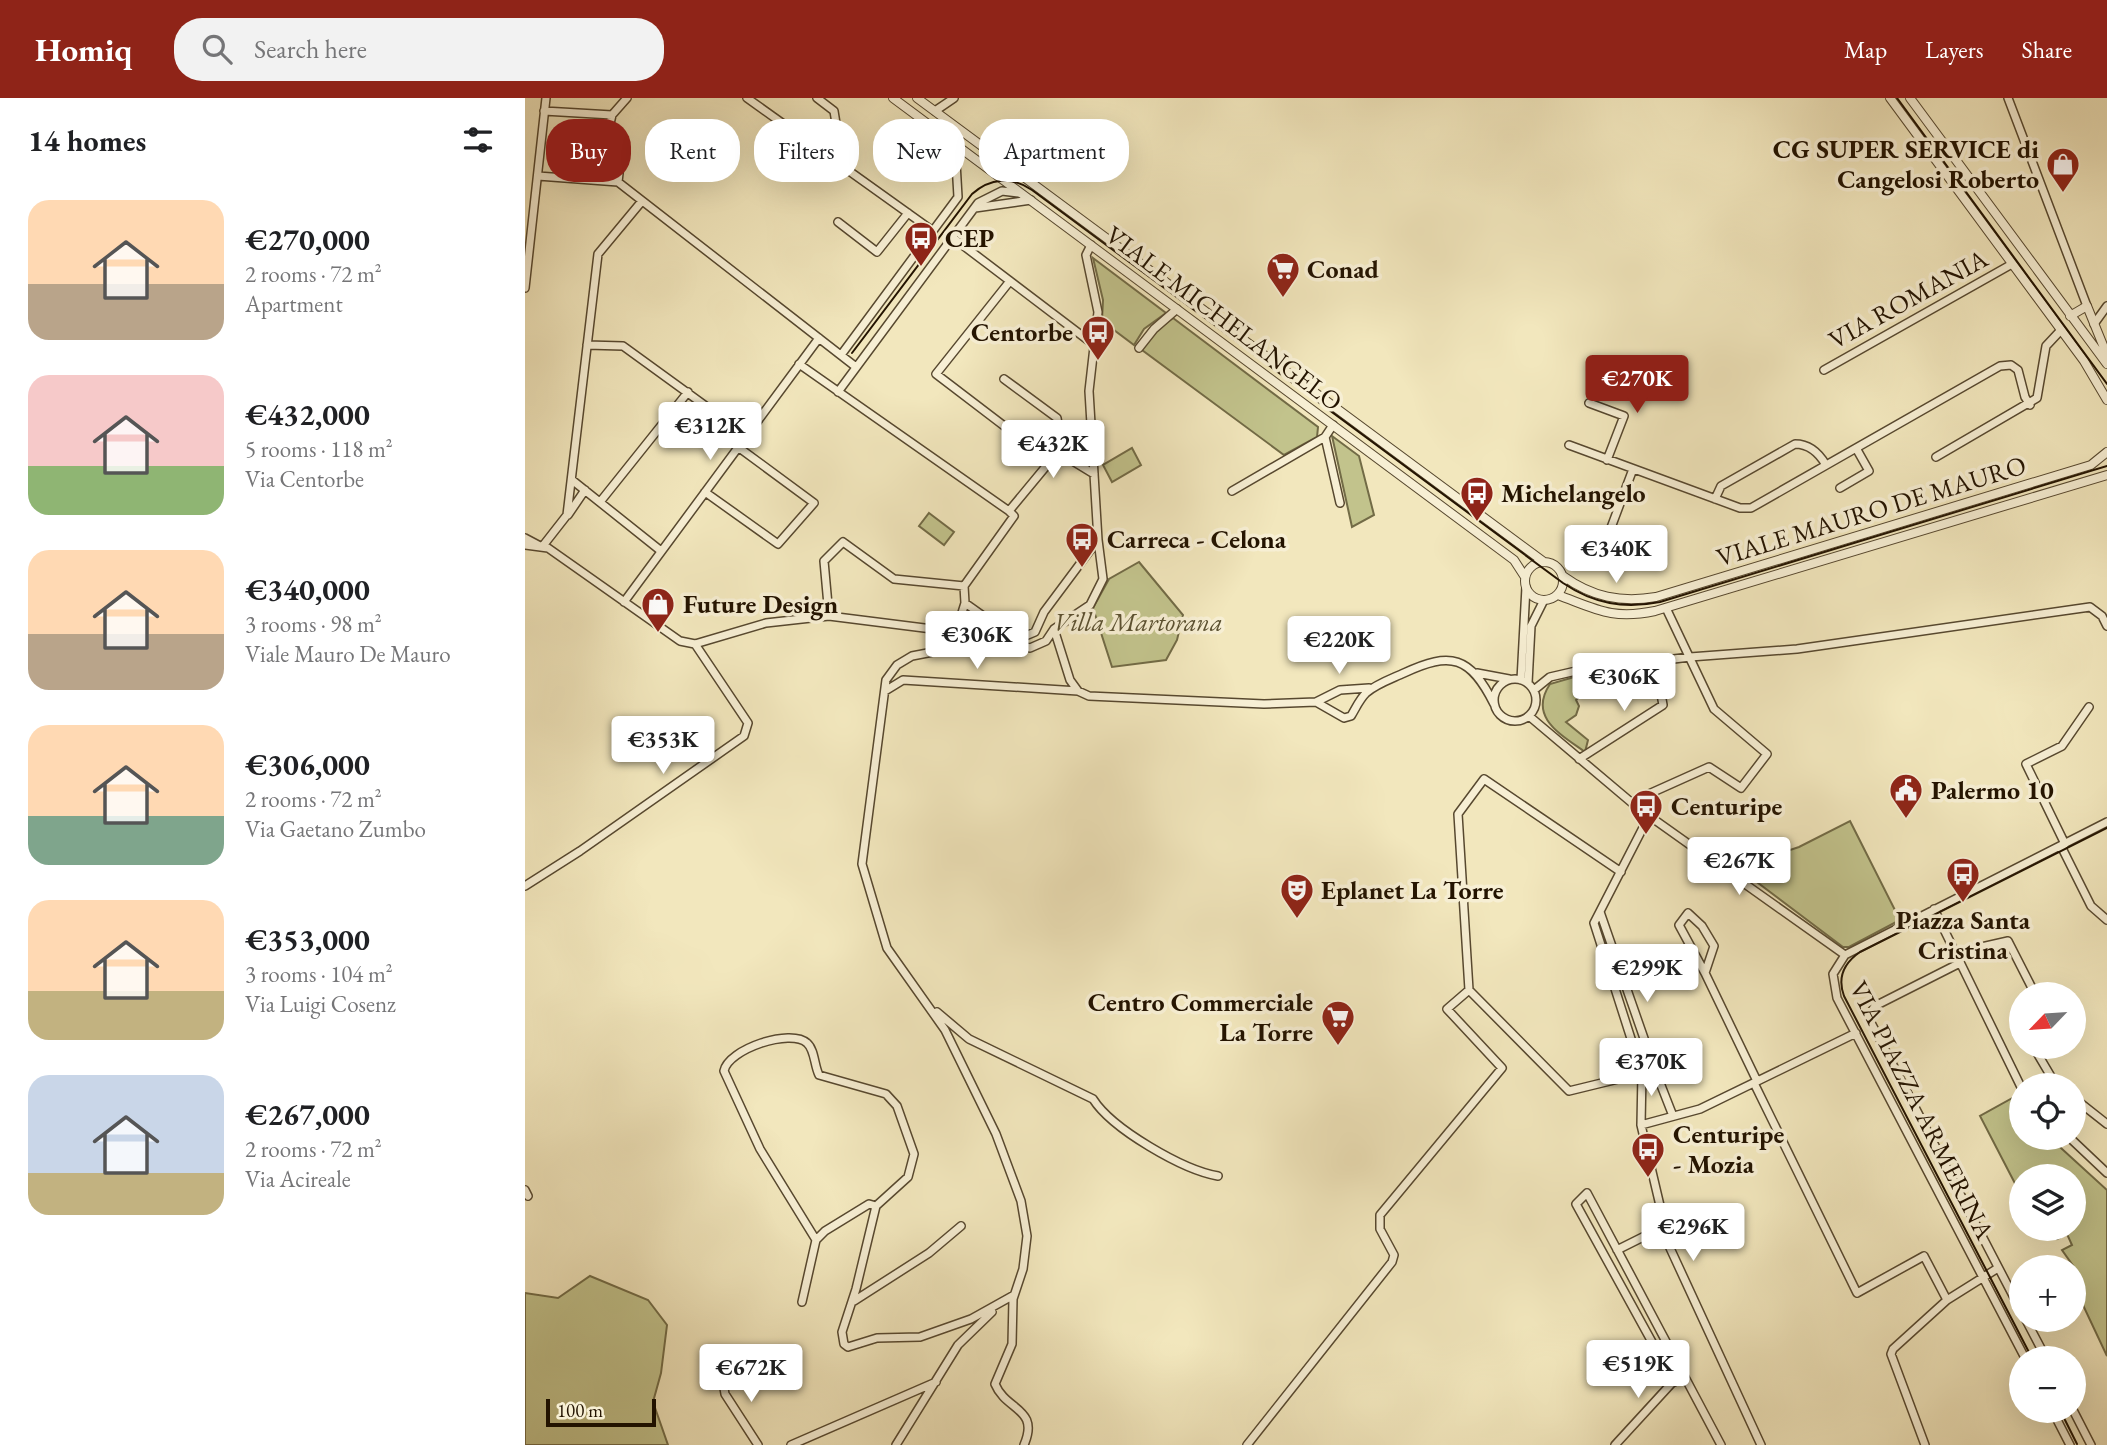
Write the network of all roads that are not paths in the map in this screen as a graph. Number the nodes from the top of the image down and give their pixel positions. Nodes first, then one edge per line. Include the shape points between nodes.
1 (546, 98) edge
2 (627, 98) edge
3 (747, 98) edge
4 (817, 98) edge
5 (893, 98) edge
6 (916, 98) edge
7 (954, 98) edge
8 (1890, 98) edge
9 (1910, 98) edge
10 (2008, 98) edge
11 (544, 111) junction
12 (935, 111) junction
13 (612, 115) junction
14 (611, 119) edge
15 (776, 119) edge
16 (835, 119) edge
17 (921, 119) edge
18 (965, 152) edge
19 (538, 176) junction
20 (546, 177) edge
21 (859, 178) edge
22 (618, 182) edge
23 (957, 182) edge
24 (1979, 192) junction
25 (1027, 197) junction
26 (642, 201) junction
27 (1966, 202) junction
28 (974, 208) junction
29 (908, 213) junction
30 (838, 222) dead end
31 (933, 231) junction
32 (952, 237) junction
33 (1091, 245) junction
34 (2012, 264) junction
35 (1010, 281) junction
36 (525, 288) edge
37 (2088, 306) junction
38 (2107, 306) edge
39 (1177, 309) junction
40 (2070, 316) junction
41 (2094, 324) junction
42 (2061, 330) junction
43 (819, 338) junction
44 (1093, 344) junction
45 (587, 345) junction
46 (1139, 348) dead end
47 (841, 355) junction
48 (2107, 355) edge
49 (799, 364) junction
50 (2107, 364) edge
51 (856, 367) junction
52 (1824, 370) dead end
53 (1004, 379) dead end
54 (838, 391) junction
55 (688, 392) junction
56 (2107, 400) edge
57 (1589, 403) dead end
58 (2030, 405) junction
59 (1333, 425) junction
60 (747, 436) junction
61 (1325, 437) junction
62 (1092, 441) junction
63 (1569, 445) dead end
64 (738, 447) junction
65 (1856, 448) junction
66 (1060, 450) junction
67 (2107, 452) edge
68 (1936, 457) dead end
69 (1608, 460) junction
70 (1050, 461) junction
71 (1826, 465) junction
72 (1633, 469) junction
73 (1094, 474) junction
74 (2107, 475) edge
75 (572, 480) junction
76 (1840, 488) dead end
77 (585, 491) junction
78 (1232, 491) dead end
79 (705, 492) junction
80 (1715, 499) junction
81 (600, 502) junction
82 (1340, 503) dead end
83 (1009, 511) junction
84 (568, 515) junction
85 (525, 538) edge
86 (1098, 540) junction
87 (525, 545) edge
88 (542, 547) junction
89 (1603, 549) dead end
90 (661, 551) junction
91 (1544, 562) junction
92 (1563, 576) junction
93 (1525, 577) junction
94 (964, 586) junction
95 (1526, 587) junction
96 (1558, 595) junction
97 (1544, 600) junction
98 (624, 602) junction
99 (965, 603) junction
100 (1666, 608) junction
101 (829, 616) junction
102 (2107, 626) edge
103 (1055, 629) junction
104 (1003, 630) junction
105 (956, 632) junction
106 (695, 644) junction
107 (1690, 657) junction
108 (1655, 661) junction
109 (1477, 673) junction
110 (1509, 679) junction
111 (1528, 684) junction
112 (1373, 687) junction
113 (1346, 690) junction
114 (885, 691) junction
115 (1078, 691) junction
116 (1333, 693) junction
117 (1316, 702) junction
118 (1494, 704) junction
119 (2089, 707) dead end
120 (1355, 710) junction
121 (1333, 712) junction
122 (1529, 716) junction
123 (1579, 759) junction
124 (1638, 808) junction
125 (1649, 816) junction
126 (2107, 822) edge
127 (2063, 845) junction
128 (1621, 872) junction
129 (525, 886) edge
130 (1934, 909) junction
131 (1600, 912) junction
132 (2107, 920) edge
133 (1955, 953) junction
134 (1845, 955) junction
135 (1960, 963) junction
136 (1705, 973) junction
137 (2029, 982) edge
138 (1469, 990) junction
139 (928, 1005) junction
140 (1856, 1033) junction
141 (1655, 1070) junction
142 (1642, 1073) junction
143 (2014, 1073) edge
144 (1756, 1082) junction
145 (2086, 1107) edge
146 (1673, 1116) junction
147 (2107, 1124) edge
148 (1641, 1125) junction
149 (2083, 1150) edge
150 (2107, 1173) edge
151 (1218, 1176) dead end
152 (876, 1206) junction
153 (961, 1226) dead end
154 (1665, 1226) junction
155 (816, 1240) junction
156 (1617, 1250) junction
157 (1998, 1268) junction
158 (1983, 1276) junction
159 (2009, 1289) edge
160 (1014, 1295) junction
161 (1947, 1300) junction
162 (853, 1301) junction
163 (1003, 1302) junction
164 (802, 1303) dead end
165 (2019, 1346) edge
166 (721, 1371) dead end
167 (1682, 1372) junction
168 (936, 1381) junction
169 (1674, 1382) junction
170 (2059, 1423) edge
171 (2080, 1423) edge
172 (758, 1445) edge
173 (791, 1445) edge
174 (897, 1445) edge
175 (1024, 1445) edge
176 (1247, 1445) edge
177 (1615, 1445) edge
178 (1721, 1445) edge
179 (1761, 1445) edge
180 (1925, 1445) edge
181 (2070, 1445) edge
182 (2091, 1445) edge

1 - 11 street
2 - 13 street
3 - 15 street
4 - 16 street via 834,111
5 - 17 street, VIALE MICHELANGELO
6 - 12 street, VIALE MICHELANGELO
7 - 12 street
8 - 27 street
9 - 24 street
10 - 37 street
11 - 13 street
11 - 19 street
12 - 91 street, VIALE MICHELANGELO
13 - 14 street
18 - 25 street, VIALE MICHELANGELO
19 - 20 street
19 - 36 street
21 - 29 street
22 - 26 street
23 - 31 street via 958,197
24 - 27 street
24 - 40 street
25 - 28 street
25 - 28 street via 1002,191
25 - 33 street, VIALE MICHELANGELO
26 - 43 street
26 - 45 street via 598,254
27 - 34 street
28 - 32 street
29 - 30 street via 877,252
29 - 31 street
31 - 47 street
32 - 35 street
32 - 51 street
33 - 39 street, VIALE MICHELANGELO
33 - 44 street via 1086,255 1098,306
34 - 42 street
34 - 52 street, VIA ROMANIA
35 - 44 street
35 - 70 street via 936,374
37 - 40 street
37 - 41 street
38 - 41 street
39 - 46 street
39 - 59 street, VIALE MICHELANGELO
40 - 50 street
41 - 48 street
42 - 56 street
42 - 58 street via 2046,346 2040,392
43 - 47 street
43 - 49 street
44 - 62 street via 1089,391
45 - 55 street via 623,346
45 - 75 street
47 - 51 street
49 - 54 street
49 - 60 street
51 - 54 street
53 - 66 street via 1057,418
54 - 83 street
55 - 60 street
55 - 81 street
57 - 69 street via 1624,416
58 - 65 street via 2018,370 2000,366
58 - 68 street
59 - 61 street
59 - 93 street, VIALE MICHELANGELO via 1514,561
60 - 64 street
61 - 78 street
61 - 82 street
62 - 66 street
62 - 73 street
63 - 69 street
64 - 79 street
64 - 79 street via 814,503 778,544
65 - 71 street
65 - 76 street via 1869,471
66 - 70 street
66 - 73 street
67 - 92 street, VIALE MAURO DE MAURO via 2091,465 1656,597 1604,597
69 - 72 street
70 - 83 street
71 - 80 street via 1751,508
71 - 80 street via 1820,455 1795,444 1721,486
72 - 80 street
72 - 89 street
73 - 86 street
74 - 100 street, VIALE MAURO DE MAURO
75 - 77 street
75 - 84 street
77 - 81 street
77 - 84 street
79 - 90 street
81 - 90 street
83 - 94 street via 1014,516
84 - 88 street
85 - 88 street
86 - 103 street via 1103,579 1090,605
86 - 104 street via 1044,612 1035,632 1023,637
87 - 88 street
88 - 98 street
90 - 98 street
91 - 92 street via 1556,566
91 - 93 street via 1533,565
92 - 96 street
93 - 95 street
94 - 99 street
94 - 101 street via 894,579 843,541 824,561
95 - 97 street via 1533,597
95 - 111 street
96 - 97 street
96 - 100 street, VIALE MAURO DE MAURO via 1607,614
97 - 111 street via 1531,626
98 - 106 street via 680,641
99 - 104 street
99 - 105 street
100 - 107 street
101 - 105 street
101 - 106 street via 766,623
102 - 107 street via 2090,607 1797,649
103 - 114 street via 1046,641 1030,648 995,640 912,656 897,665 886,680
103 - 115 street via 1070,680
104 - 105 street
106 - 129 street via 748,723 744,736
107 - 108 street
107 - 124 street via 1714,709 1767,754 1741,788 1709,767 1651,793
108 - 111 street via 1561,673
108 - 123 street via 1663,705
109 - 110 street
109 - 112 street via 1447,658
109 - 118 street
110 - 111 street
110 - 118 street via 1499,686
111 - 122 street via 1536,704
112 - 113 street
112 - 120 street
113 - 116 street
113 - 120 street via 1353,695
114 - 115 street via 902,680
114 - 139 street via 862,864 887,948
115 - 117 street via 1089,696
116 - 117 street
116 - 121 street via 1329,706
117 - 121 street
118 - 122 street via 1511,722
119 - 127 street via 2062,746 2026,764
120 - 121 street via 1344,718
122 - 123 street
123 - 124 street
124 - 125 street
125 - 128 street
125 - 134 street
126 - 127 street
127 - 130 street
127 - 132 street via 2091,906
128 - 131 street
128 - 138 street via 1484,779 1458,814
130 - 133 street
130 - 134 street
131 - 141 street
131 - 142 street via 1594,923
133 - 135 street
133 - 137 street via 2008,940
134 - 140 street, VIA PIAZZA ARMERINA via 1833,974 1834,989
135 - 143 street
135 - 157 street, VIA PIAZZA ARMERINA via 1871,1010 1871,1024
136 - 136 street via 1714,946 1688,913 1679,925
136 - 144 street
138 - 142 street via 1570,1091
138 - 176 street via 1447,1009 1501,1068 1380,1216 1380,1228 1394,1255 1392,1262
139 - 151 street via 969,1039 1093,1099 1104,1116 1198,1173
139 - 160 street via 996,1135 1021,1200 1027,1236
140 - 144 street
140 - 158 street, VIA PIAZZA ARMERINA
141 - 142 street
141 - 146 street
142 - 148 street
144 - 146 street via 1700,1109
144 - 161 street via 1857,1293 1924,1256
145 - 147 street
146 - 148 street
148 - 154 street
149 - 150 street
152 - 155 street via 856,1210
152 - 155 street via 908,1177 914,1164 911,1140 897,1106 879,1091 819,1074 810,1047 797,1038 785,1037 739,1052 725,1064 729,1084 760,1149
152 - 162 street
153 - 162 street via 929,1254
154 - 156 street
154 - 179 street via 1670,1248
155 - 164 street
156 - 167 street
156 - 169 street via 1587,1194 1576,1204
157 - 158 street
157 - 159 street, VIA PIAZZA ARMERINA
158 - 161 street
158 - 165 street, VIA PIAZZA ARMERINA
160 - 163 street
160 - 175 street via 1012,1344 995,1384 1028,1421
161 - 180 street via 1891,1354
162 - 163 street via 842,1332 848,1347 877,1338 920,1337 971,1320
163 - 168 street via 958,1345
166 - 172 street via 725,1394
167 - 169 street
167 - 178 street
168 - 173 street
168 - 174 street
169 - 177 street
170 - 181 street
171 - 182 street

